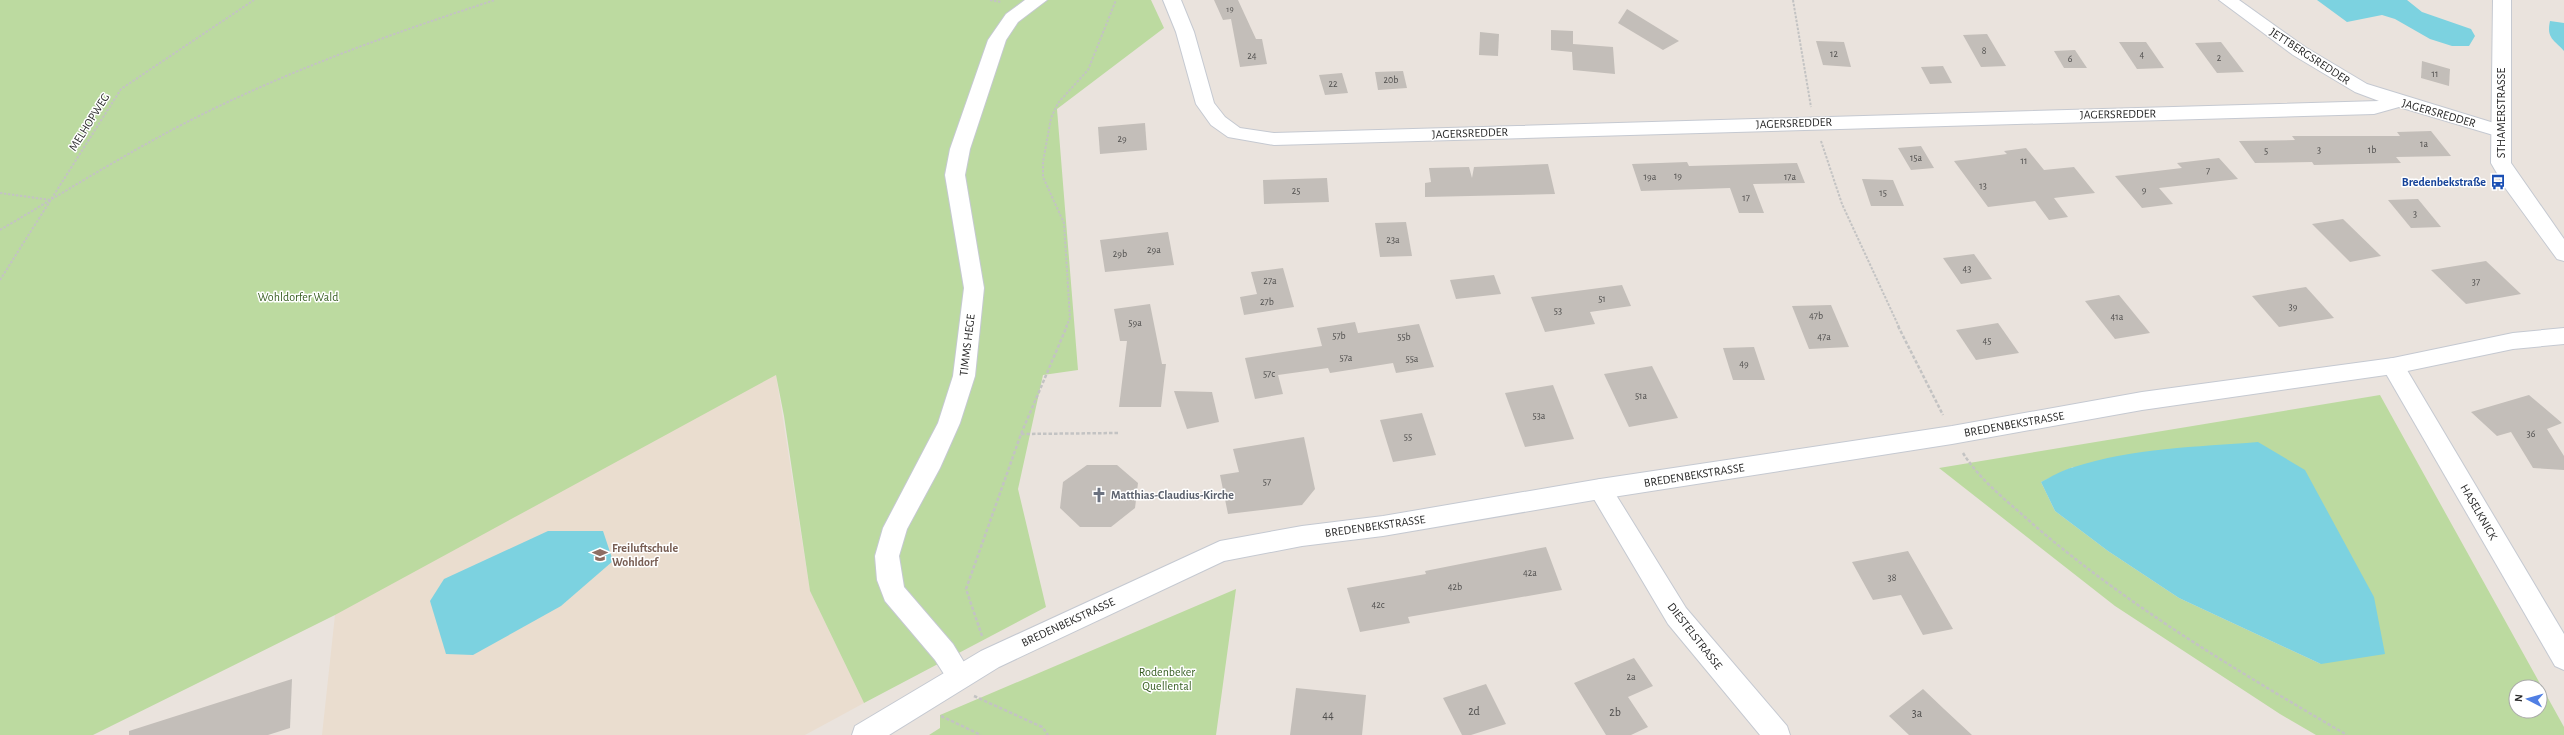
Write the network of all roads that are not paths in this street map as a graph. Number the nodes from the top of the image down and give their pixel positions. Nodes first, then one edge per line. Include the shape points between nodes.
1 (1038, 0) edge
2 (1172, 0) edge
3 (2228, 0) edge
4 (2502, 0) edge
5 (2399, 101) junction
6 (2500, 130) junction
7 (2564, 254) edge
8 (2564, 336) edge
9 (2393, 366) junction
10 (1600, 489) junction
11 (2564, 658) edge
12 (960, 677) junction
13 (865, 735) edge
14 (1777, 735) edge

1 - 12 street, TIMMS HEGE via 1012,18 997,40 960,149 955,175 968,240 974,288 964,376 949,423 895,528 887,556 889,580 894,593 944,652
2 - 5 street, JAGERSREDDER via 1185,32 1205,104 1218,120 1234,133 1274,139 2374,108
3 - 5 street, JETTBERGSREDDER via 2299,51 2361,88
4 - 6 street, STHAMERSTRASSE
5 - 6 street, JAGERSREDDER
6 - 7 street, STHAMERSTRASSE via 2500,156 2504,170
8 - 9 street, BREDENBEKSTRASSE via 2514,341
9 - 10 street, BREDENBEKSTRASSE via 2142,401 1952,435
9 - 11 street, HASELKNICK
10 - 12 street, BREDENBEKSTRASSE via 1535,502 1302,536 1220,551 990,659
10 - 14 street, DIESTELSTRASSE via 1677,616
12 - 13 street, BREDENBEKSTRASSE

